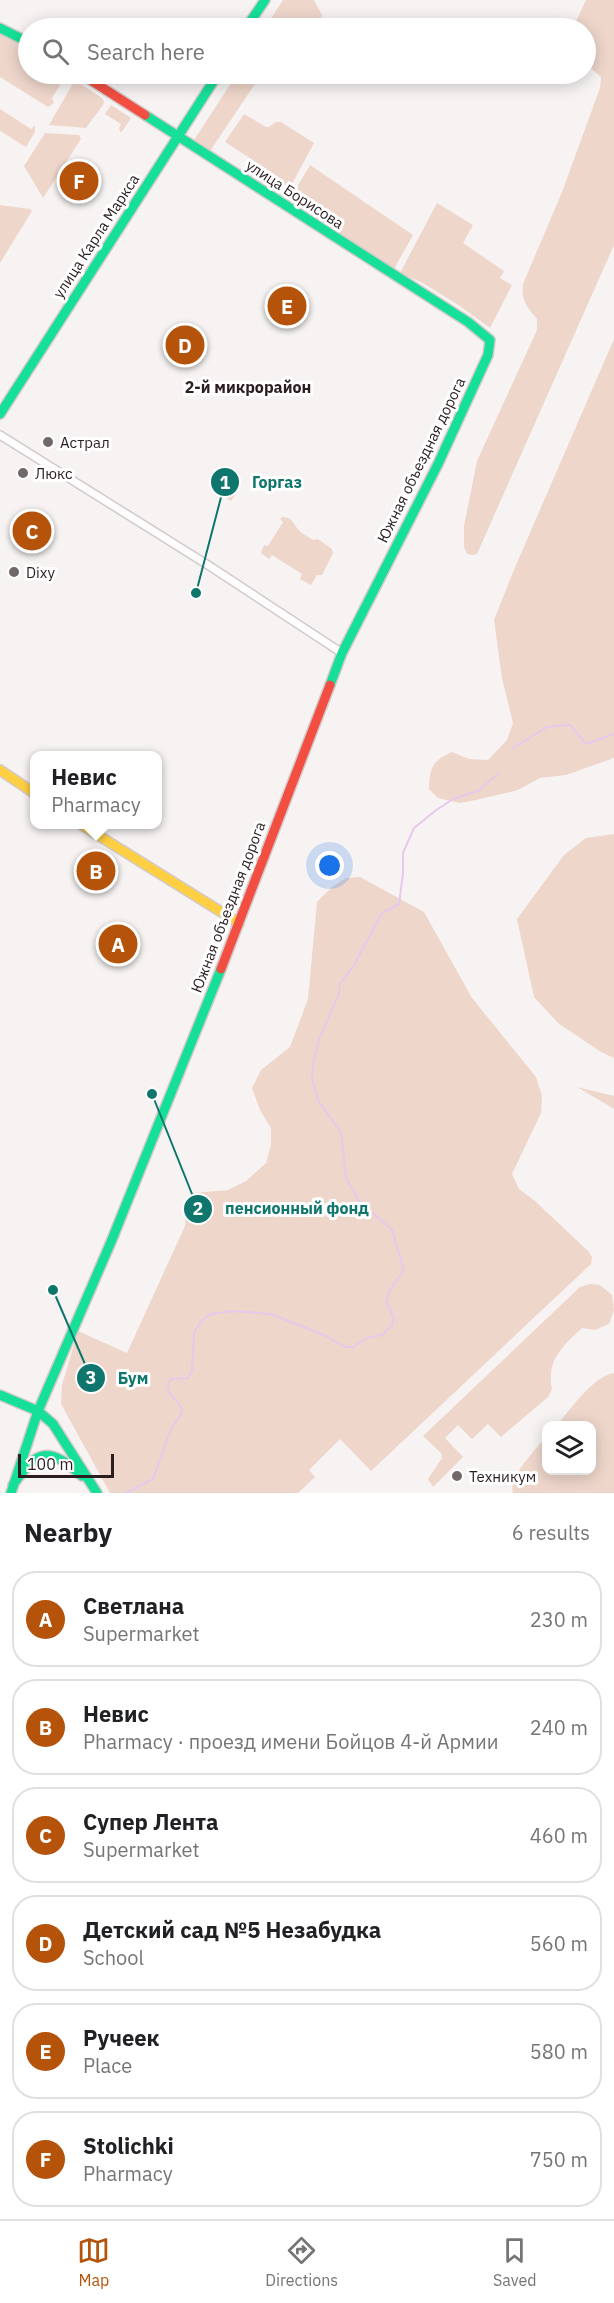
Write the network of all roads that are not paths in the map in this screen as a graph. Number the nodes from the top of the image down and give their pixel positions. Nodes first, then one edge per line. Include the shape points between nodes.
1 (265, 0) edge
2 (253, 18) edge
3 (0, 28) edge
4 (18, 37) edge
5 (97, 84) edge
6 (212, 84) edge
7 (178, 136) junction
8 (490, 340) joint
9 (0, 414) edge
10 (0, 435) edge
11 (342, 653) junction
12 (0, 771) edge
13 (30, 790) edge
14 (86, 829) edge
15 (239, 923) junction
16 (0, 1395) edge
17 (38, 1411) junction
18 (95, 1488) edge
19 (12, 1489) edge

1 - 2 street
3 - 4 street
5 - 7 street, улица Борисова
6 - 7 street, улица Карла Маркса
7 - 8 street, улица Борисова via 468,322
7 - 9 street, улица Карла Маркса
8 - 11 street, Южная объездная дорога via 488,355 443,453
10 - 11 street
11 - 15 street, Южная объездная дорога
12 - 13 street
14 - 15 street
15 - 17 street, Южная объездная дорога via 111,1242
16 - 17 street
17 - 18 street via 53,1424
17 - 19 street, Южная объездная дорога
18 - 19 street via 50,1455 30,1462

